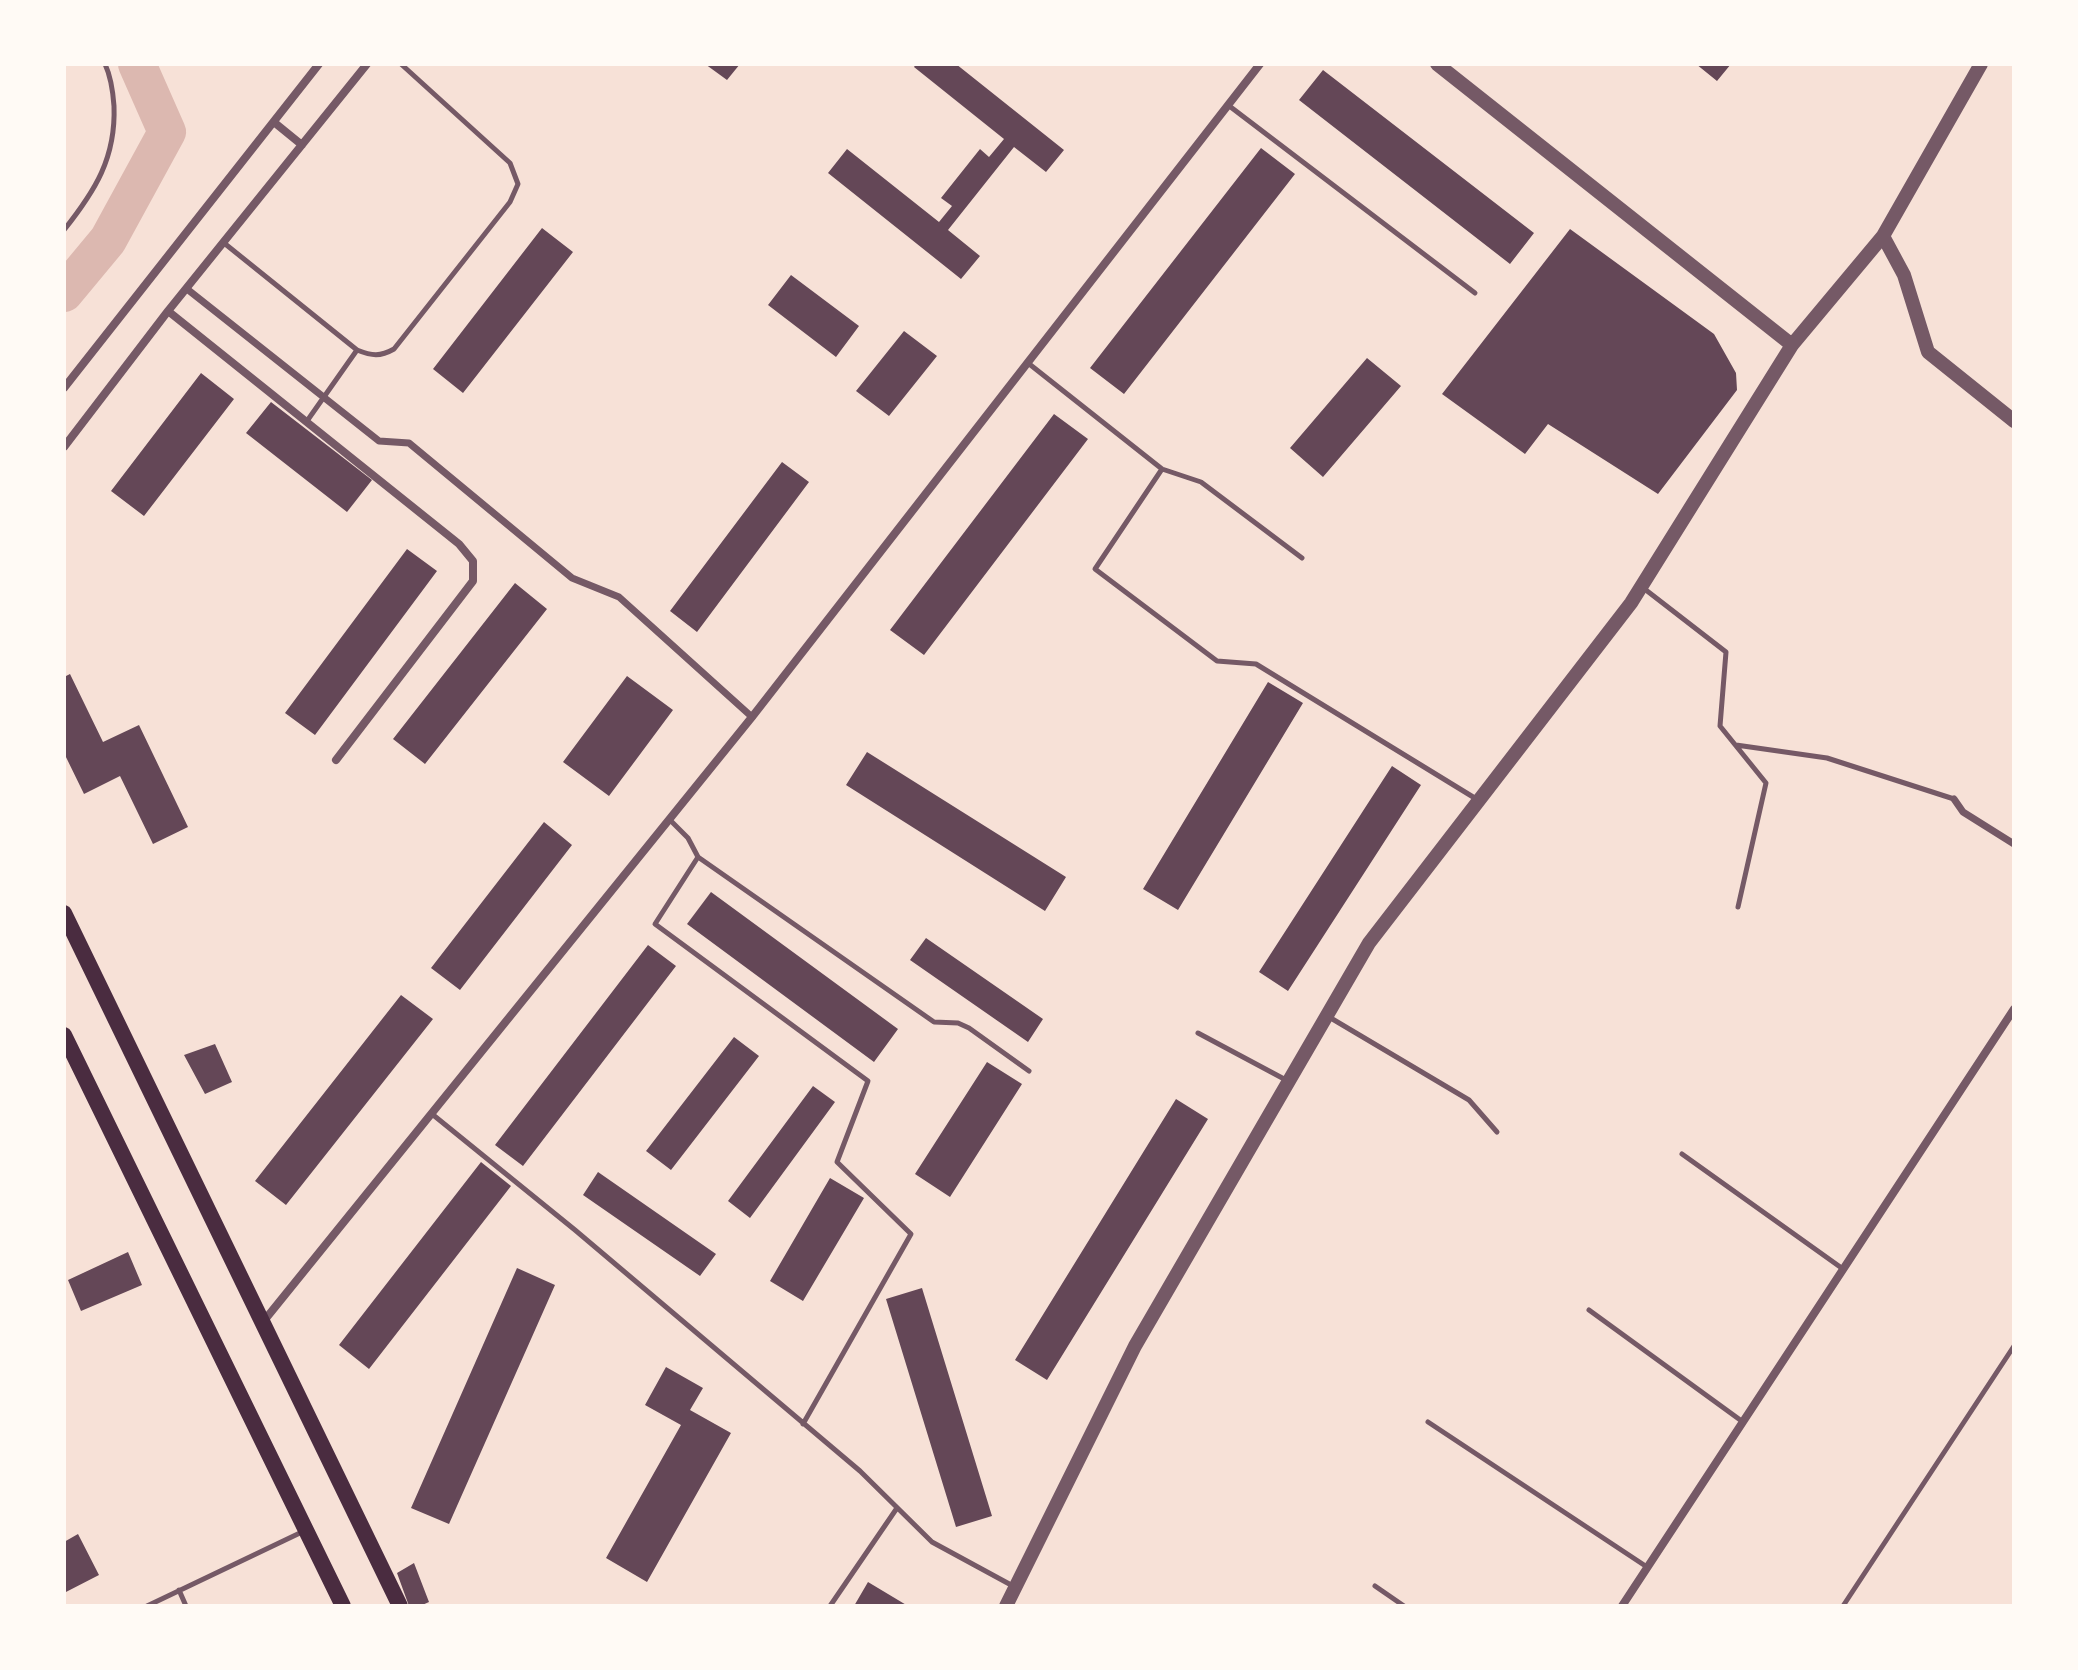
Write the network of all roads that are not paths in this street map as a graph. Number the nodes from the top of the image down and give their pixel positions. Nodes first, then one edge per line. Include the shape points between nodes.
1 (105, 64) edge
2 (319, 64) edge
3 (367, 64) edge
4 (401, 64) edge
5 (1260, 64) edge
6 (1437, 64) edge
7 (1981, 64) edge
8 (1228, 105) junction
9 (275, 123) junction
10 (302, 145) junction
11 (64, 230) edge
12 (1883, 236) junction
13 (224, 243) junction
14 (187, 289) junction
15 (1475, 293) dead end
16 (168, 311) junction
17 (1792, 345) junction
18 (357, 350) junction
19 (1028, 363) junction
20 (64, 388) edge
21 (323, 397) junction
22 (307, 421) junction
23 (2014, 421) edge
24 (64, 447) edge
25 (1162, 469) junction
26 (1302, 558) dead end
27 (1641, 587) junction
28 (752, 717) junction
29 (1735, 745) junction
30 (336, 760) dead end
31 (1954, 799) joint
32 (1479, 801) junction
33 (670, 820) junction
34 (2014, 844) edge
35 (698, 857) junction
36 (1738, 907) dead end
37 (64, 913) edge
38 (2014, 1009) edge
39 (1328, 1016) junction
40 (1198, 1033) dead end
41 (64, 1035) edge
42 (1029, 1071) dead end
43 (1291, 1082) junction
44 (432, 1114) junction
45 (1497, 1132) dead end
46 (1682, 1154) dead end
47 (1843, 1269) junction
48 (1589, 1310) dead end
49 (263, 1323) junction
50 (2014, 1346) edge
51 (1428, 1422) dead end
52 (1743, 1422) junction
53 (803, 1424) junction
54 (897, 1508) junction
55 (306, 1530) junction
56 (1647, 1567) junction
57 (1375, 1586) dead end
58 (1016, 1587) junction
59 (179, 1590) junction
60 (147, 1606) edge
61 (186, 1606) edge
62 (343, 1606) edge
63 (400, 1606) edge
64 (830, 1606) edge
65 (1006, 1606) edge
66 (1404, 1606) edge
67 (1622, 1606) edge
68 (1843, 1606) edge

1 - 11 lane via 115,126 110,156
2 - 9 street
3 - 10 street
4 - 18 lane via 510,163 518,184 510,202 394,349 371,356
5 - 8 street
6 - 17 street
7 - 12 street
8 - 15 lane
8 - 19 street
9 - 10 street
9 - 20 street
10 - 13 street
12 - 17 street
12 - 23 street via 1904,275 1928,352
13 - 14 street
13 - 18 lane
14 - 16 street
14 - 21 street
16 - 22 street
16 - 24 street
17 - 27 street
18 - 21 lane
19 - 25 lane
19 - 28 street
21 - 22 lane
21 - 28 street via 379,441 409,443 572,578 619,597
22 - 30 street via 473,561 473,581
25 - 26 lane via 1201,482
25 - 32 lane via 1095,569 1217,661 1256,664
27 - 29 lane via 1726,652 1720,726
27 - 32 street
28 - 33 street
29 - 31 lane via 1827,758
29 - 36 lane via 1766,783
31 - 34 street via 1963,812
32 - 39 street via 1369,943
33 - 35 lane
33 - 44 street
35 - 42 lane via 934,1022 969,1028
35 - 53 lane via 655,924 868,1081 837,1162 911,1234
37 - 49 main road
38 - 47 street
39 - 43 street
39 - 45 lane via 1469,1100
40 - 43 lane
41 - 55 main road
43 - 58 street via 1135,1346
44 - 49 street
44 - 53 lane
46 - 47 lane
47 - 52 street
48 - 52 lane
49 - 63 main road
50 - 68 lane
51 - 56 lane
52 - 56 street
53 - 54 lane
54 - 58 lane via 932,1542
54 - 64 lane
55 - 59 lane
55 - 62 main road
56 - 67 street
57 - 66 lane
58 - 65 street
59 - 60 lane
59 - 61 lane

